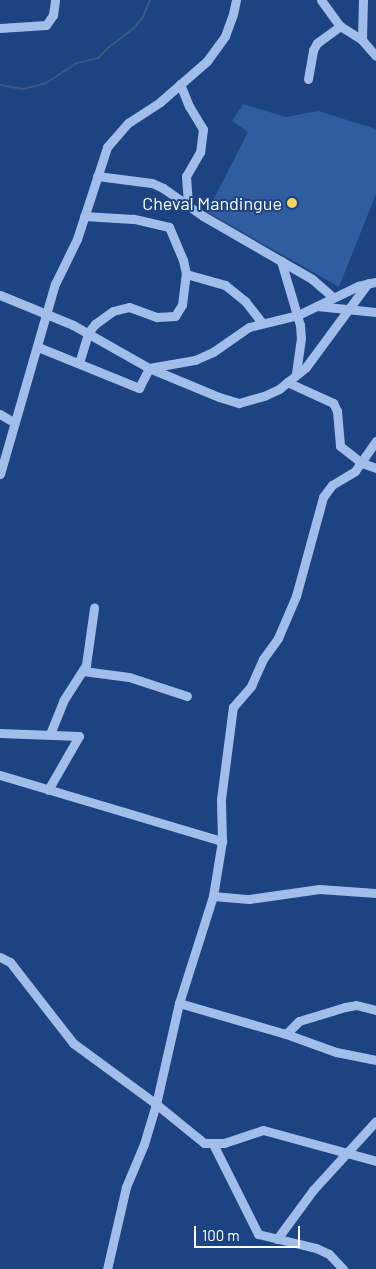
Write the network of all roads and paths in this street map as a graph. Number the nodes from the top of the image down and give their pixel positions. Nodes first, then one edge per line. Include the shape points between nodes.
1 (55, 0) edge
2 (236, 0) edge
3 (320, 0) edge
4 (363, 0) edge
5 (340, 26) junction
6 (0, 28) edge
7 (362, 40) junction
8 (376, 56) edge
9 (308, 79) dead end
10 (180, 84) junction
11 (97, 176) junction
12 (188, 204) junction
13 (84, 216) junction
14 (281, 261) junction
15 (186, 274) junction
16 (372, 282) edge
17 (0, 295) edge
18 (333, 296) junction
19 (316, 306) junction
20 (350, 310) junction
21 (376, 312) edge
22 (298, 315) junction
23 (47, 316) junction
24 (262, 323) junction
25 (88, 333) junction
26 (38, 347) junction
27 (79, 364) junction
28 (149, 368) junction
29 (296, 375) junction
30 (287, 382) junction
31 (0, 414) edge
32 (14, 423) junction
33 (376, 441) edge
34 (362, 463) junction
35 (376, 468) edge
36 (0, 474) edge
37 (94, 608) dead end
38 (83, 671) junction
39 (187, 696) dead end
40 (0, 733) edge
41 (50, 734) junction
42 (0, 775) edge
43 (48, 790) junction
44 (222, 841) junction
45 (376, 893) edge
46 (213, 896) junction
47 (0, 957) edge
48 (179, 1003) junction
49 (376, 1010) edge
50 (286, 1034) junction
51 (376, 1060) edge
52 (156, 1104) junction
53 (376, 1121) edge
54 (213, 1144) junction
55 (346, 1153) junction
56 (376, 1161) edge
57 (277, 1239) junction
58 (107, 1269) edge
59 (343, 1269) edge

1 - 6 street via 53,15 46,24
2 - 10 street via 230,26 220,43 207,61
3 - 5 street
4 - 7 street
5 - 7 street
5 - 9 street via 317,43
7 - 8 street
10 - 11 street via 128,123 114,138 102,158
10 - 12 street via 203,129 200,152 186,176
11 - 12 street via 152,183
11 - 13 street
12 - 14 street
13 - 15 street via 133,219 169,228
13 - 23 street via 74,248 55,284
14 - 18 street via 312,278
14 - 22 street
15 - 24 street via 224,285 245,301
15 - 25 street via 182,305 175,316 157,317 129,307 121,308 102,318
16 - 18 street
16 - 20 street
17 - 23 street
18 - 19 street
19 - 20 street
19 - 22 street
20 - 21 street
20 - 29 street via 314,358
22 - 24 street
22 - 29 street via 301,338
23 - 25 street
23 - 26 street
24 - 28 street via 249,327 213,352 195,360
25 - 27 street
25 - 28 street
26 - 27 street
26 - 32 street
27 - 28 street via 137,388 142,386
28 - 30 street via 219,398 239,403 264,396
29 - 30 street
30 - 34 street via 333,403 338,411 340,446
31 - 32 street
32 - 36 street
33 - 34 street
34 - 35 street
34 - 44 street via 351,475 332,485 323,497 296,596 278,638 262,659 251,686 233,707 221,799
37 - 38 street
38 - 39 street via 130,677
38 - 41 street via 63,702
40 - 41 street
41 - 43 street via 79,736
42 - 43 street
43 - 44 street
44 - 46 street
45 - 46 street via 318,889 249,899
46 - 48 street
47 - 52 street via 10,962 73,1043
48 - 50 street
48 - 52 street
49 - 50 street via 356,1005 345,1007 299,1021
50 - 51 street via 336,1052
52 - 54 street via 201,1140
52 - 58 street via 126,1187
53 - 55 street
54 - 55 street via 263,1130
54 - 57 street via 258,1234
55 - 56 street
55 - 57 street via 303,1202
57 - 59 street via 328,1254

